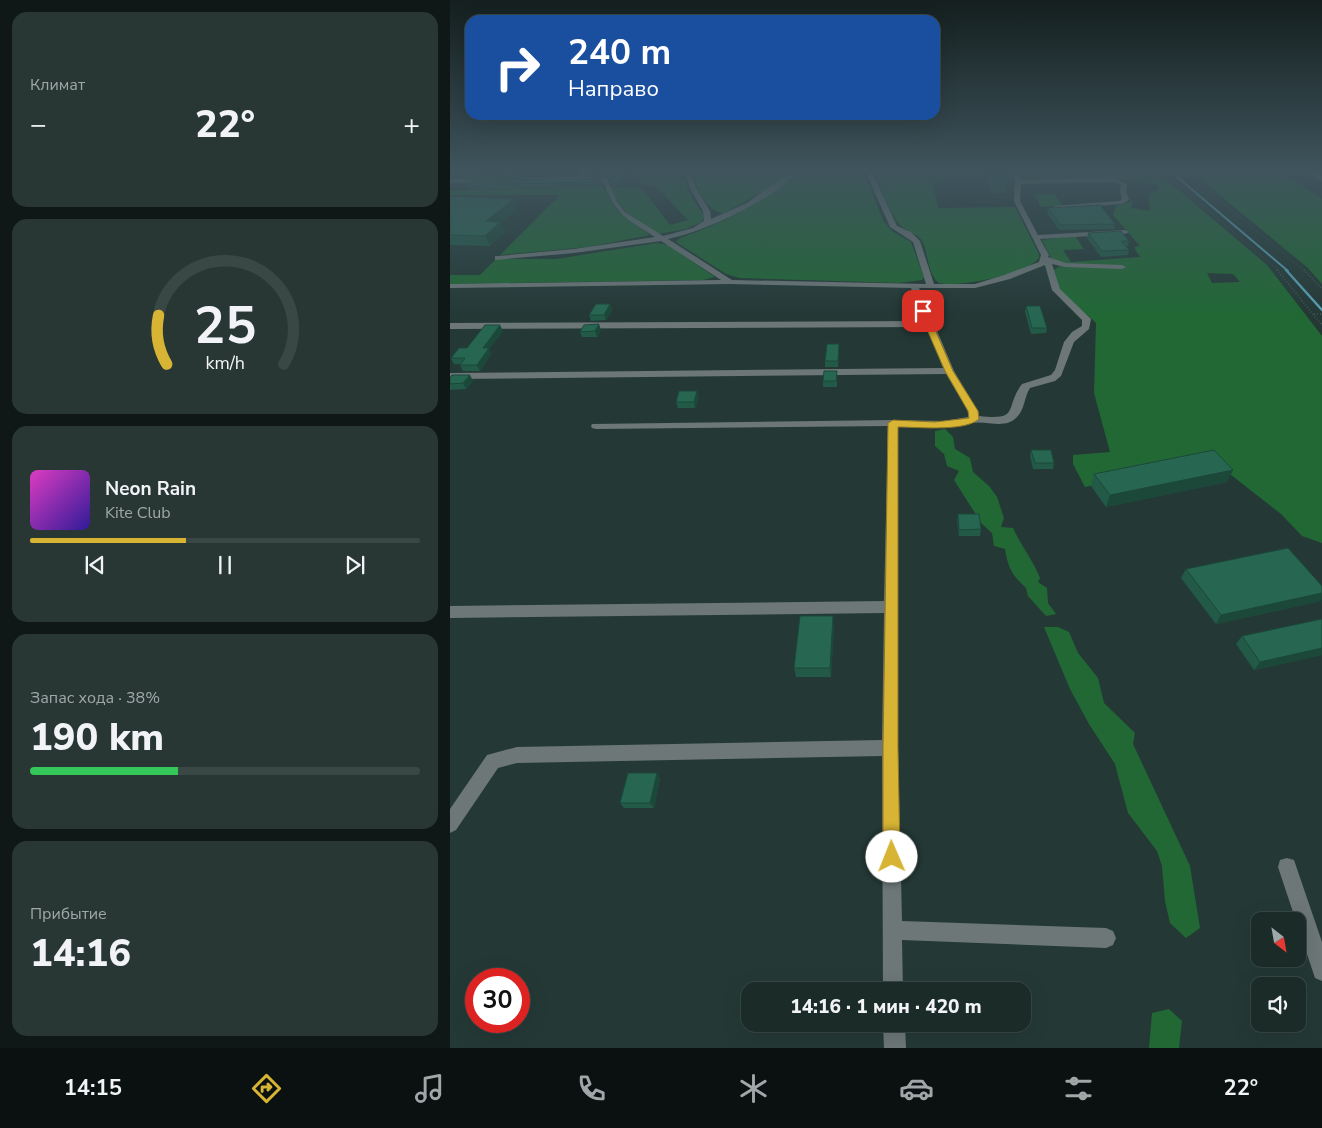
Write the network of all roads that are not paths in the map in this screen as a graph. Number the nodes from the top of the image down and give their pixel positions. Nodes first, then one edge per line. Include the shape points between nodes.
1 (632, 219) edge
2 (707, 219) edge
3 (718, 219) edge
4 (890, 219) edge
5 (1026, 219) edge
6 (703, 226) junction
7 (1125, 232) edge
8 (1035, 237) junction
9 (660, 238) junction
10 (498, 258) dead end
11 (1045, 259) junction
12 (1122, 267) dead end
13 (730, 282) junction
14 (450, 286) edge
15 (914, 286) junction
16 (931, 286) junction
17 (929, 324) junction
18 (450, 326) edge
19 (949, 371) junction
20 (450, 376) edge
21 (974, 419) junction
22 (893, 423) junction
23 (596, 426) dead end
24 (892, 607) junction
25 (450, 612) edge
26 (890, 748) junction
27 (450, 824) edge
28 (1287, 867) dead end
29 (892, 930) junction
30 (1106, 938) dead end
31 (1322, 971) edge
32 (893, 982) edge
33 (894, 1032) edge
34 (895, 1048) edge

1 - 9 street
2 - 6 street
3 - 6 street
4 - 16 street via 894,227 916,241
5 - 8 street
6 - 9 street
7 - 8 street
8 - 11 street
9 - 10 street via 570,252
9 - 13 street
11 - 12 street via 1065,265
11 - 16 street via 1007,277 975,286
11 - 21 street via 1056,290 1086,319 1086,327 1069,339 1060,373 1026,386 1013,416 995,420
13 - 14 street
13 - 15 street
15 - 16 street
15 - 17 street
17 - 18 street
17 - 19 street
19 - 20 street
19 - 21 street via 973,411
21 - 22 street via 935,425
22 - 23 street
22 - 24 street
24 - 25 street
24 - 26 street
26 - 27 street via 517,755 493,761
26 - 29 street
28 - 31 street
29 - 30 street
29 - 32 street
33 - 34 street

